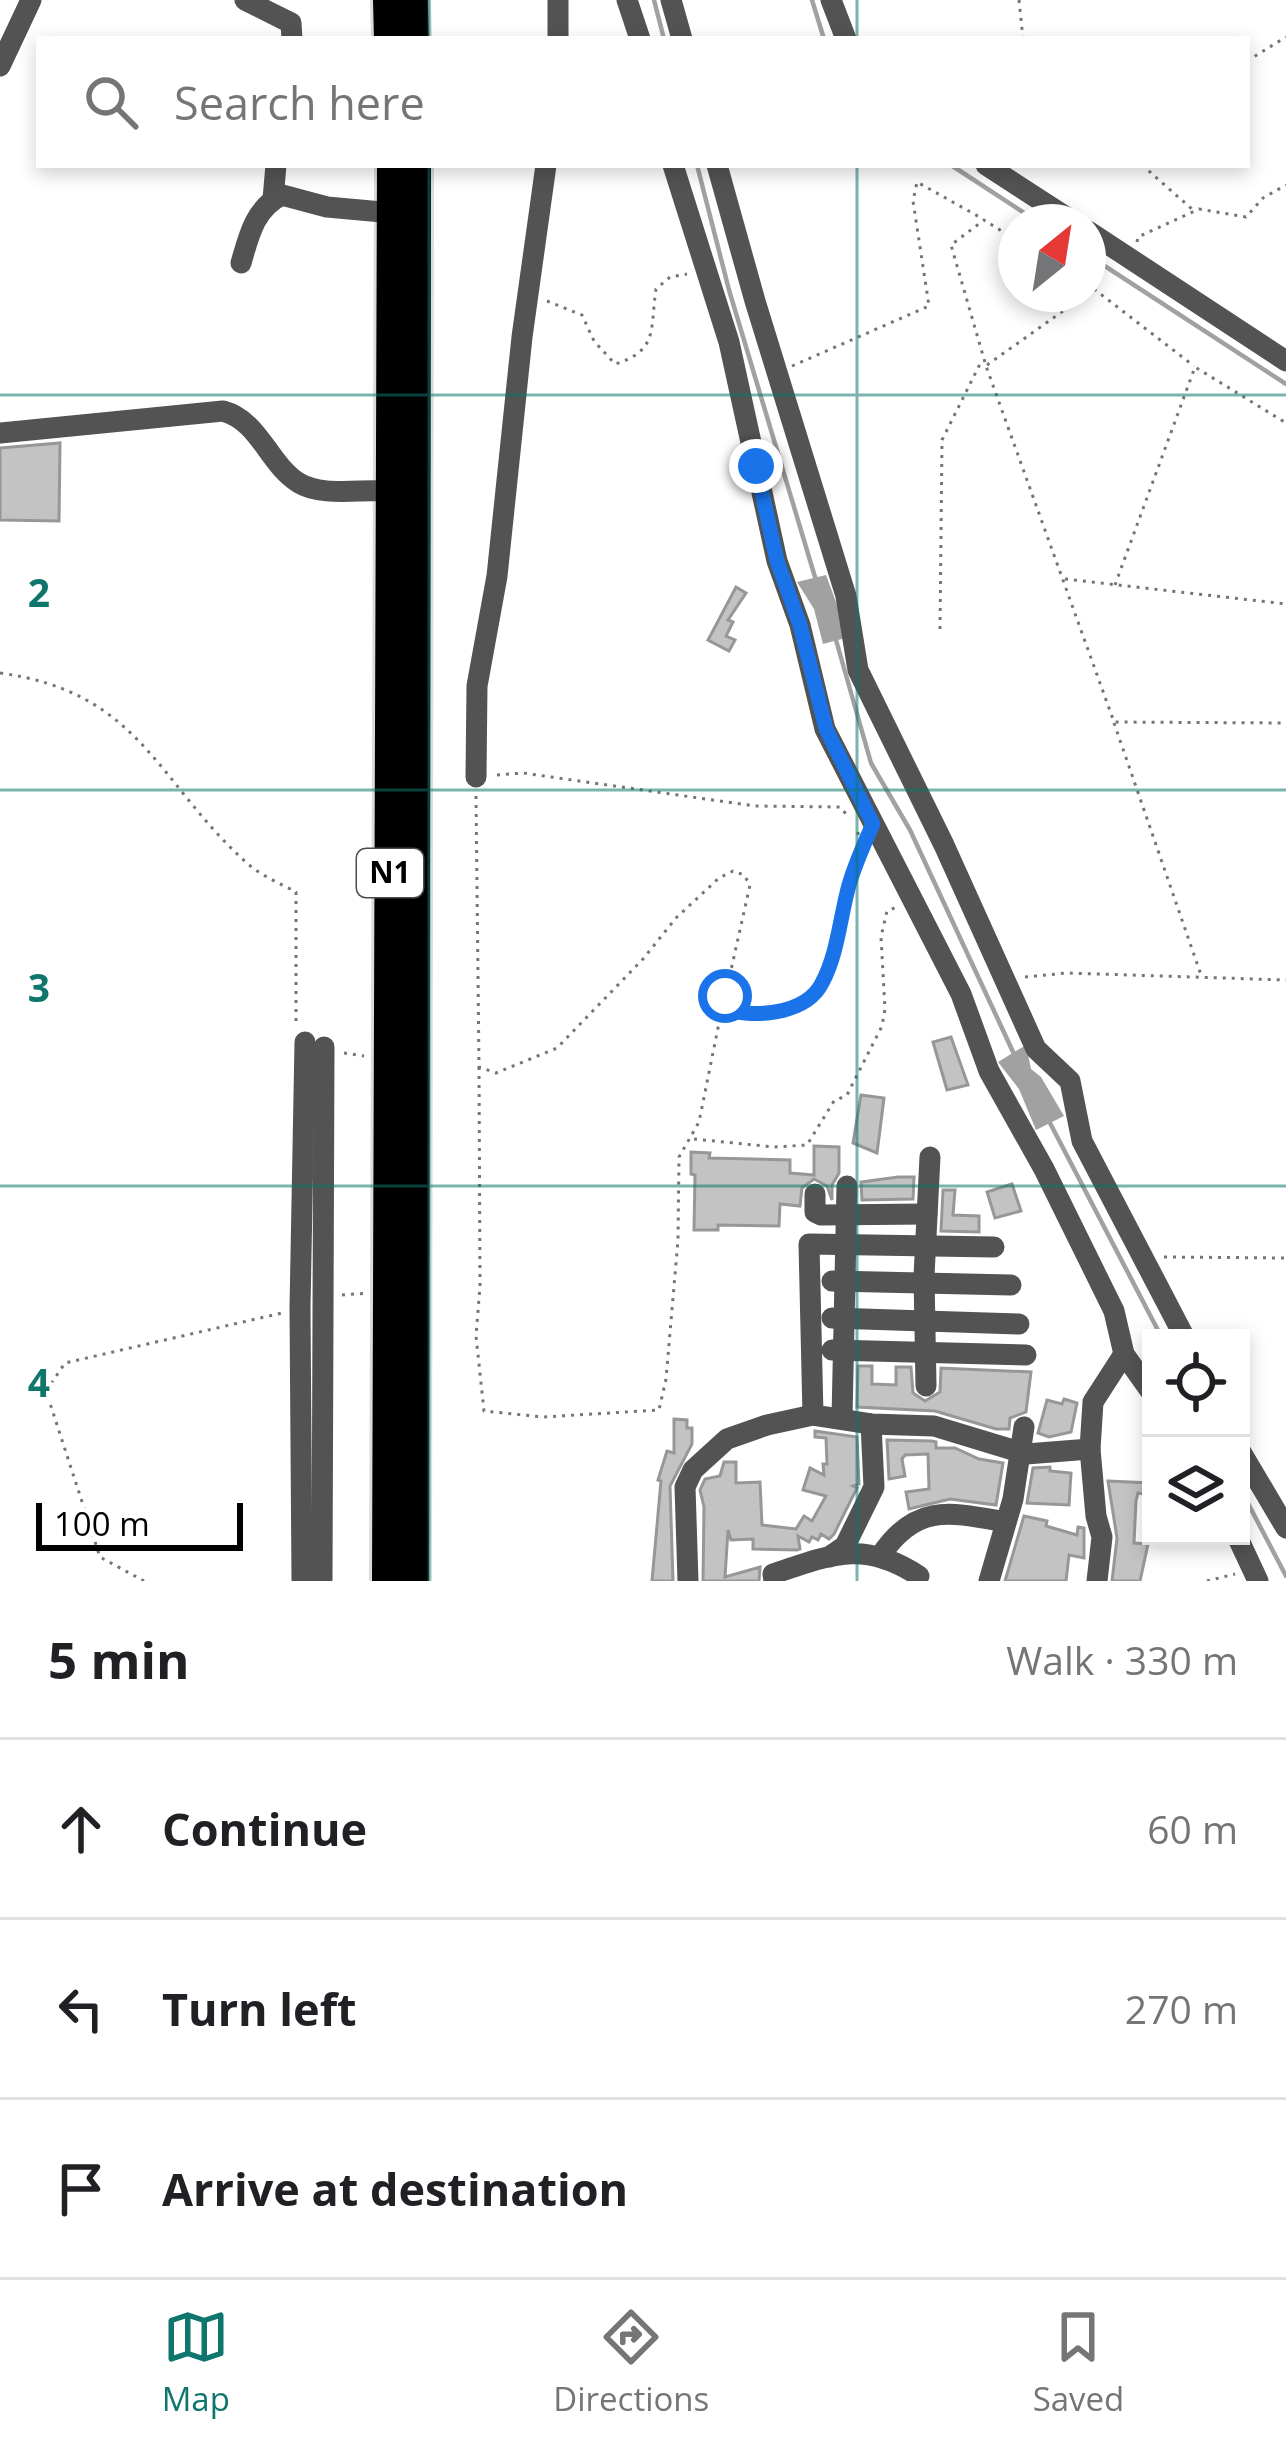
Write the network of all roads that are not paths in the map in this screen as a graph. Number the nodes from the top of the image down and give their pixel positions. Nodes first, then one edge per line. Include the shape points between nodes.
1 (31, 0) edge
2 (245, 0) edge
3 (388, 0) edge
4 (413, 0) edge
5 (558, 0) edge
6 (627, 0) edge
7 (671, 0) edge
8 (831, 0) edge
9 (292, 36) edge
10 (389, 36) edge
11 (414, 36) edge
12 (558, 36) edge
13 (639, 36) edge
14 (681, 36) edge
15 (845, 36) edge
16 (0, 66) edge
17 (276, 168) edge
18 (392, 168) edge
19 (416, 168) edge
20 (546, 168) edge
21 (674, 168) edge
22 (718, 168) edge
23 (991, 168) edge
24 (273, 200) junction
25 (1046, 204) edge
26 (393, 213) junction
27 (1106, 243) edge
28 (241, 263) dead end
29 (1286, 361) edge
30 (0, 433) edge
31 (404, 493) junction
32 (476, 777) road end
33 (315, 1045) road end
34 (929, 1157) dead end
35 (848, 1186) dead end
36 (815, 1195) dead end
37 (846, 1214) junction
38 (927, 1214) junction
39 (847, 1247) junction
40 (994, 1247) dead end
41 (926, 1248) junction
42 (845, 1280) junction
43 (813, 1282) junction
44 (924, 1284) junction
45 (1011, 1285) dead end
46 (310, 1305) junction
47 (813, 1317) junction
48 (844, 1318) junction
49 (924, 1322) junction
50 (1019, 1324) dead end
51 (1180, 1329) edge
52 (813, 1349) junction
53 (844, 1350) junction
54 (924, 1353) junction
55 (1124, 1354) junction
56 (1026, 1355) dead end
57 (1142, 1379) edge
58 (926, 1386) dead end
59 (813, 1415) junction
60 (842, 1418) junction
61 (871, 1424) junction
62 (1024, 1427) dead end
63 (1090, 1449) junction
64 (1020, 1453) junction
65 (1250, 1467) edge
66 (1006, 1522) junction
67 (1286, 1528) edge
68 (1241, 1545) edge
69 (823, 1561) junction
70 (899, 1569) edge
71 (1255, 1575) edge
72 (302, 1581) edge
73 (322, 1581) edge
74 (387, 1581) edge
75 (414, 1581) edge
76 (688, 1581) edge
77 (774, 1581) edge
78 (989, 1581) edge
79 (1097, 1581) edge

1 - 16 street
2 - 9 street via 291,23
3 - 10 highway
4 - 11 highway
5 - 12 street
6 - 13 street
7 - 14 street
8 - 15 street
17 - 24 street
18 - 26 highway, N1
19 - 31 highway, N1
20 - 32 street via 477,686
21 - 55 street via 729,341 777,561 826,729 865,825 961,994 988,1071 1114,1311
22 - 51 street via 846,596 858,670 1036,1049 1070,1081 1082,1142
23 - 25 street
24 - 26 street
24 - 28 street via 264,204
26 - 31 highway, N1
27 - 29 street
30 - 31 street via 223,411 250,426 310,488
31 - 74 highway, N1 via 389,1055
31 - 75 highway, N1
33 - 46 street
34 - 38 street
35 - 37 street
36 - 37 street via 815,1212
37 - 38 street
37 - 39 street
38 - 41 street
39 - 41 street
39 - 42 street
39 - 43 street via 809,1244
40 - 41 street
41 - 44 street
42 - 43 street
42 - 44 street
42 - 48 street
43 - 47 street
44 - 45 street
44 - 49 street
46 - 72 street
46 - 73 street
47 - 48 street
47 - 52 street
48 - 49 street
48 - 53 street
49 - 50 street
49 - 54 street
52 - 53 street
52 - 59 street
53 - 54 street
53 - 60 street
54 - 56 street
54 - 58 street
55 - 57 street
55 - 63 street via 1093,1402
59 - 60 street
59 - 76 street via 727,1439 693,1469 685,1487
60 - 61 street
61 - 64 street via 934,1426
61 - 69 street via 874,1487 845,1546
62 - 64 street
63 - 64 street
63 - 79 street via 1102,1537
64 - 66 street
65 - 67 street
66 - 70 street via 945,1513 915,1520 896,1533
66 - 78 street
68 - 71 street
69 - 70 street via 854,1553
69 - 77 street via 773,1574

